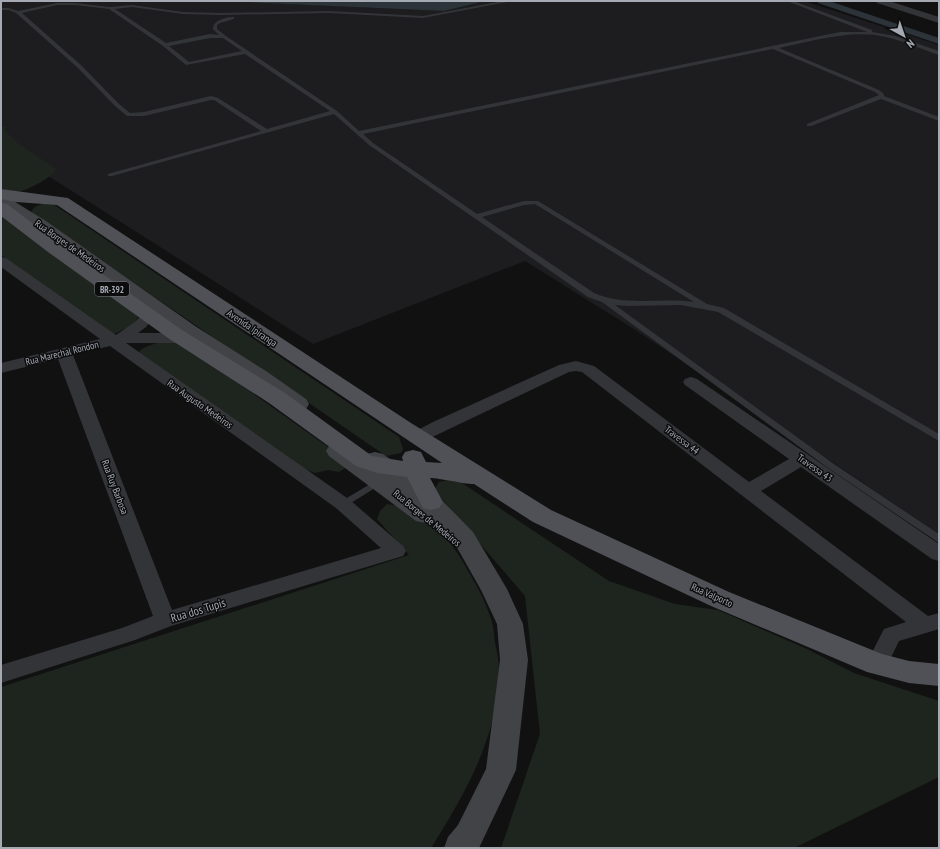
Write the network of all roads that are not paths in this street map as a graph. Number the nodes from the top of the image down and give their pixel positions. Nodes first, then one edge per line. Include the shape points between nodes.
1 (511, 1) edge
2 (789, 1) edge
3 (880, 1) edge
4 (110, 8) junction
5 (1, 9) edge
6 (18, 12) junction
7 (255, 14) junction
8 (939, 20) edge
9 (878, 34) junction
10 (224, 37) junction
11 (166, 45) junction
12 (775, 48) junction
13 (247, 52) junction
14 (939, 53) edge
15 (881, 97) junction
16 (335, 112) junction
17 (939, 119) edge
18 (809, 125) dead end
19 (266, 131) junction
20 (358, 133) junction
21 (110, 174) dead end
22 (1, 194) edge
23 (53, 199) junction
24 (1, 200) edge
25 (1, 208) edge
26 (20, 211) junction
27 (477, 216) junction
28 (1, 262) edge
29 (604, 301) junction
30 (705, 306) junction
31 (146, 313) junction
32 (184, 338) junction
33 (117, 339) junction
34 (64, 353) junction
35 (227, 365) junction
36 (1, 368) edge
37 (691, 382) dead end
38 (411, 433) junction
39 (939, 438) edge
40 (802, 459) junction
41 (388, 468) junction
42 (416, 470) junction
43 (372, 486) dead end
44 (495, 487) junction
45 (748, 491) junction
46 (431, 502) junction
47 (343, 504) junction
48 (939, 539) edge
49 (396, 551) joint
50 (472, 552) junction
51 (939, 554) edge
52 (165, 620) junction
53 (932, 623) edge
54 (876, 664) junction
55 (1, 674) edge
56 (939, 675) edge
57 (460, 848) edge

1 - 7 lane via 423,17 330,12
2 - 9 lane
3 - 8 street
4 - 6 lane via 57,4
4 - 7 lane via 132,6 183,13
4 - 11 lane
5 - 6 lane
6 - 19 lane via 129,115 144,114 211,98
7 - 10 lane via 218,22 214,25 215,29
9 - 12 lane via 840,34
9 - 14 lane
10 - 11 lane via 210,36
10 - 13 lane
11 - 13 lane via 188,64
12 - 15 lane via 877,91
12 - 20 lane
13 - 16 lane
15 - 17 lane
15 - 18 lane
16 - 19 lane
16 - 20 lane
19 - 21 lane
20 - 27 lane
22 - 23 main road, Avenida Ipiranga
23 - 26 main road via 32,204
23 - 38 main road, Avenida Ipiranga via 62,201
24 - 26 main road, Rua Borges de Medeiros / BR-392
25 - 31 main road, Rua Borges de Medeiros / BR-392
26 - 31 main road via 23,220 99,272
26 - 41 main road, Rua Borges de Medeiros / BR-392 via 188,330 259,375
27 - 29 lane
27 - 30 lane via 536,202
28 - 33 street, Rua Augusto Medeiros
29 - 30 lane via 620,304 668,302
29 - 48 lane via 831,466
30 - 39 lane via 721,310
31 - 32 main road, Rua Borges de Medeiros / BR-392
31 - 33 street, Rua Marechal Rondon via 140,324
32 - 33 street, Rua Marechal Rondon
32 - 35 main road, Rua Borges de Medeiros / BR-392
33 - 34 street, Rua Marechal Rondon
33 - 47 street, Rua Augusto Medeiros
34 - 36 street, Rua Marechal Rondon
34 - 52 street, Rua Ruy Barbosa
35 - 41 main road via 364,461
35 - 50 main road, Rua Borges de Medeiros / BR-392
37 - 40 street, Travessa 43
38 - 42 main road
38 - 44 main road, Avenida Ipiranga
38 - 45 street, Travessa 44 via 439,426 565,368 576,366 588,369
40 - 45 street
40 - 51 street, Travessa 43
41 - 42 main road
41 - 46 main road, Rua Borges de Medeiros / BR-392
42 - 44 main road via 447,471
42 - 46 main road
43 - 47 lane
44 - 54 main road, Rua Valporto via 542,516 713,596
45 - 53 street, Travessa 44
46 - 50 main road, Rua Borges de Medeiros / BR-392 via 464,538
47 - 49 street, Rua Augusto Medeiros
49 - 52 street, Rua dos Tupis
50 - 57 main road, BR-392 via 494,588 510,624 514,660 502,770 469,836
52 - 55 street, Rua dos Tupis
53 - 54 street via 891,635
54 - 56 main road, Rua Valporto via 909,672

